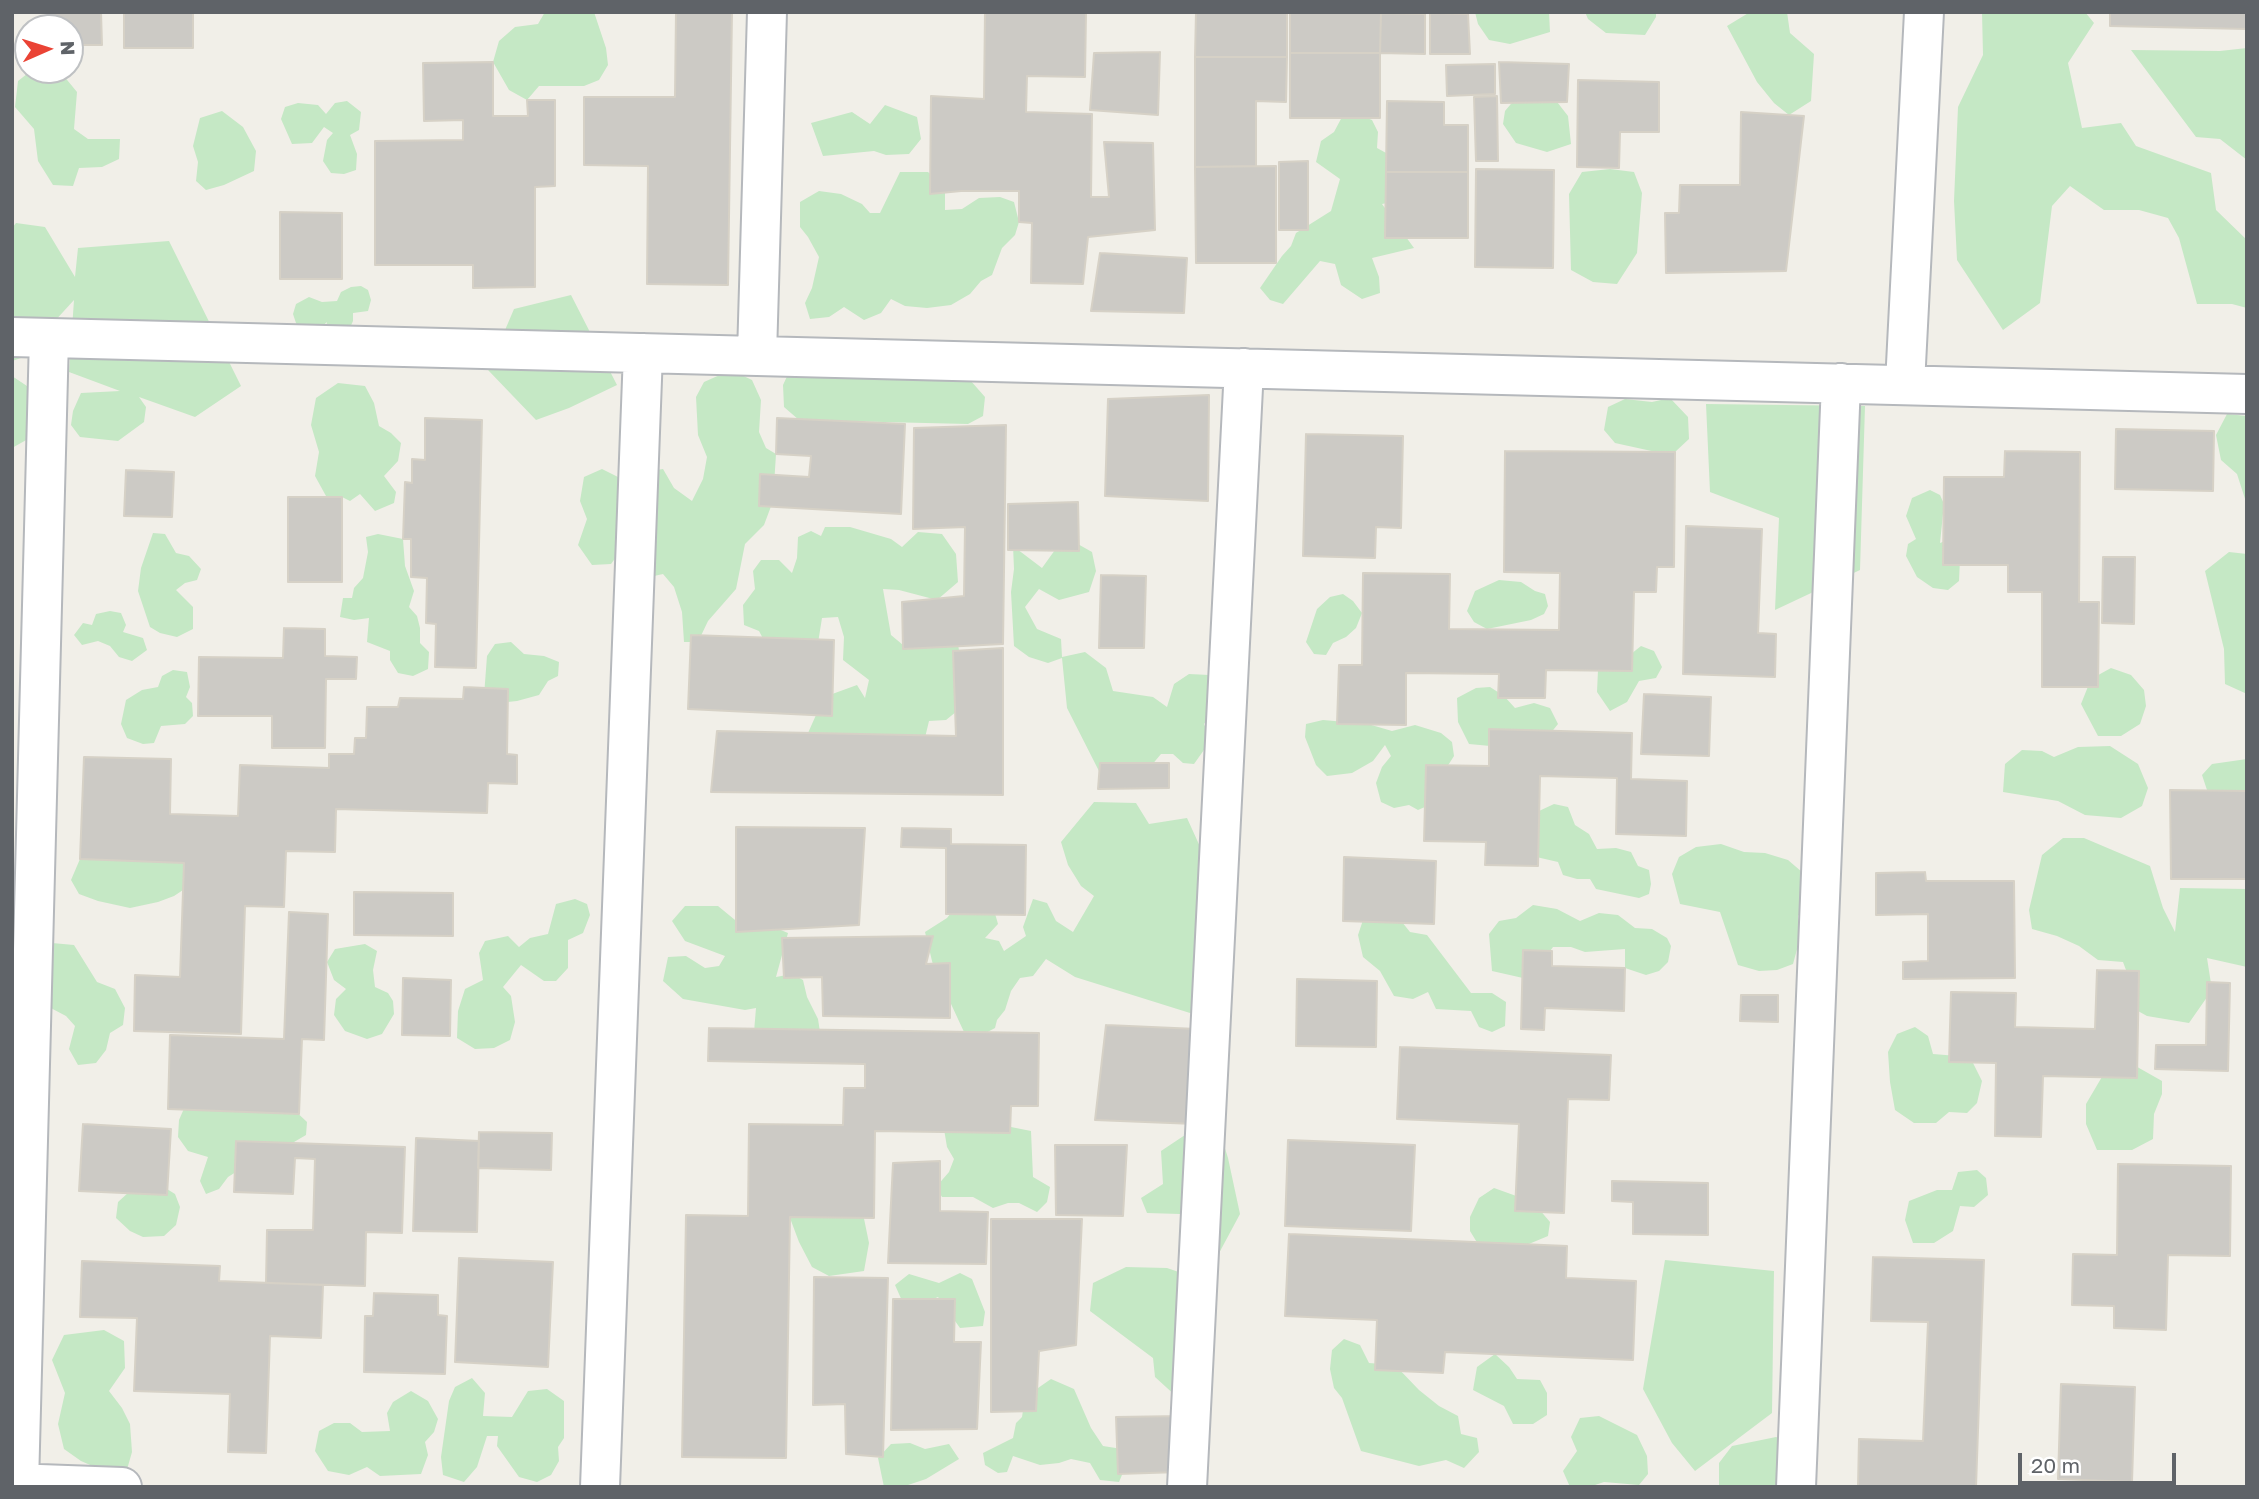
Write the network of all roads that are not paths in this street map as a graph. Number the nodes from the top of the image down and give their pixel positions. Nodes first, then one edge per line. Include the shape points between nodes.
1 (767, 12) edge
2 (1924, 12) edge
3 (31, 337) edge
4 (643, 353) junction
5 (757, 355) junction
6 (1244, 368) junction
7 (1841, 383) junction
8 (1905, 384) junction
9 (2247, 394) edge
10 (16, 1483) edge
11 (122, 1487) edge
12 (600, 1487) edge
13 (1187, 1487) edge
14 (1797, 1487) edge

1 - 5 street
2 - 8 street
3 - 4 street
3 - 10 street
4 - 5 street
4 - 12 street
5 - 6 street
6 - 7 street
6 - 13 street
7 - 8 street
7 - 14 street
8 - 9 street
10 - 11 street

